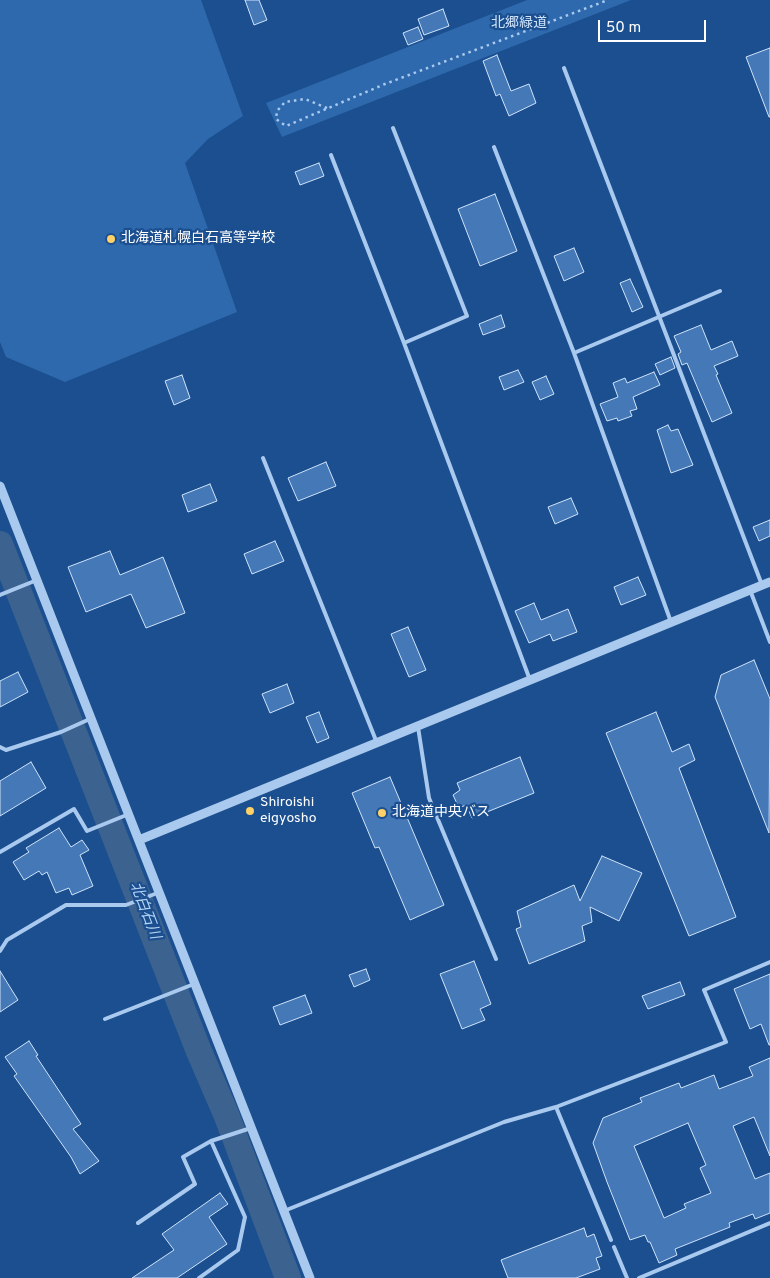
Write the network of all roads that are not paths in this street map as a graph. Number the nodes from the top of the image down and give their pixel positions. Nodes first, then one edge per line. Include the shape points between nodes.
1 (564, 68) dead end
2 (393, 128) dead end
3 (494, 147) dead end
4 (331, 155) dead end
5 (720, 291) dead end
6 (661, 317) junction
7 (404, 343) junction
8 (574, 353) junction
9 (264, 458) dead end
10 (0, 486) edge
11 (37, 580) junction
12 (766, 583) edge
13 (750, 590) junction
14 (2, 593) edge
15 (671, 622) junction
16 (770, 642) edge
17 (530, 680) junction
18 (88, 720) junction
19 (418, 726) junction
20 (377, 743) junction
21 (0, 747) edge
22 (129, 814) junction
23 (139, 840) junction
24 (0, 852) edge
25 (160, 892) junction
26 (0, 951) edge
27 (496, 959) dead end
28 (770, 962) edge
29 (196, 983) junction
30 (105, 1019) dead end
31 (556, 1107) junction
32 (248, 1130) junction
33 (211, 1141) junction
34 (284, 1211) junction
35 (138, 1223) dead end
36 (770, 1224) edge
37 (611, 1240) dead end
38 (614, 1247) dead end
39 (199, 1278) edge
40 (310, 1278) edge
41 (627, 1278) edge
42 (639, 1278) edge

1 - 6 lane
2 - 7 lane via 467,316
3 - 8 lane
4 - 7 lane
5 - 6 lane
6 - 8 lane
6 - 12 lane
7 - 17 lane
8 - 15 lane
9 - 20 lane
10 - 11 street
11 - 14 lane
11 - 18 street
12 - 13 street
13 - 15 street
13 - 16 lane
15 - 17 street
17 - 19 street
18 - 21 lane via 6,750
18 - 22 street
19 - 20 street
19 - 27 lane via 429,798
20 - 23 street
22 - 23 street
22 - 24 lane via 87,831 74,809
23 - 25 street
25 - 26 lane via 126,905 66,905 6,940
25 - 29 street
28 - 31 lane via 704,990 726,1042
29 - 30 lane
29 - 32 street
31 - 34 lane via 504,1122
31 - 37 lane
32 - 33 lane
32 - 34 street
33 - 35 lane via 183,1157 194,1184
33 - 39 lane via 245,1217 238,1250
34 - 40 street
36 - 42 lane
38 - 41 lane

